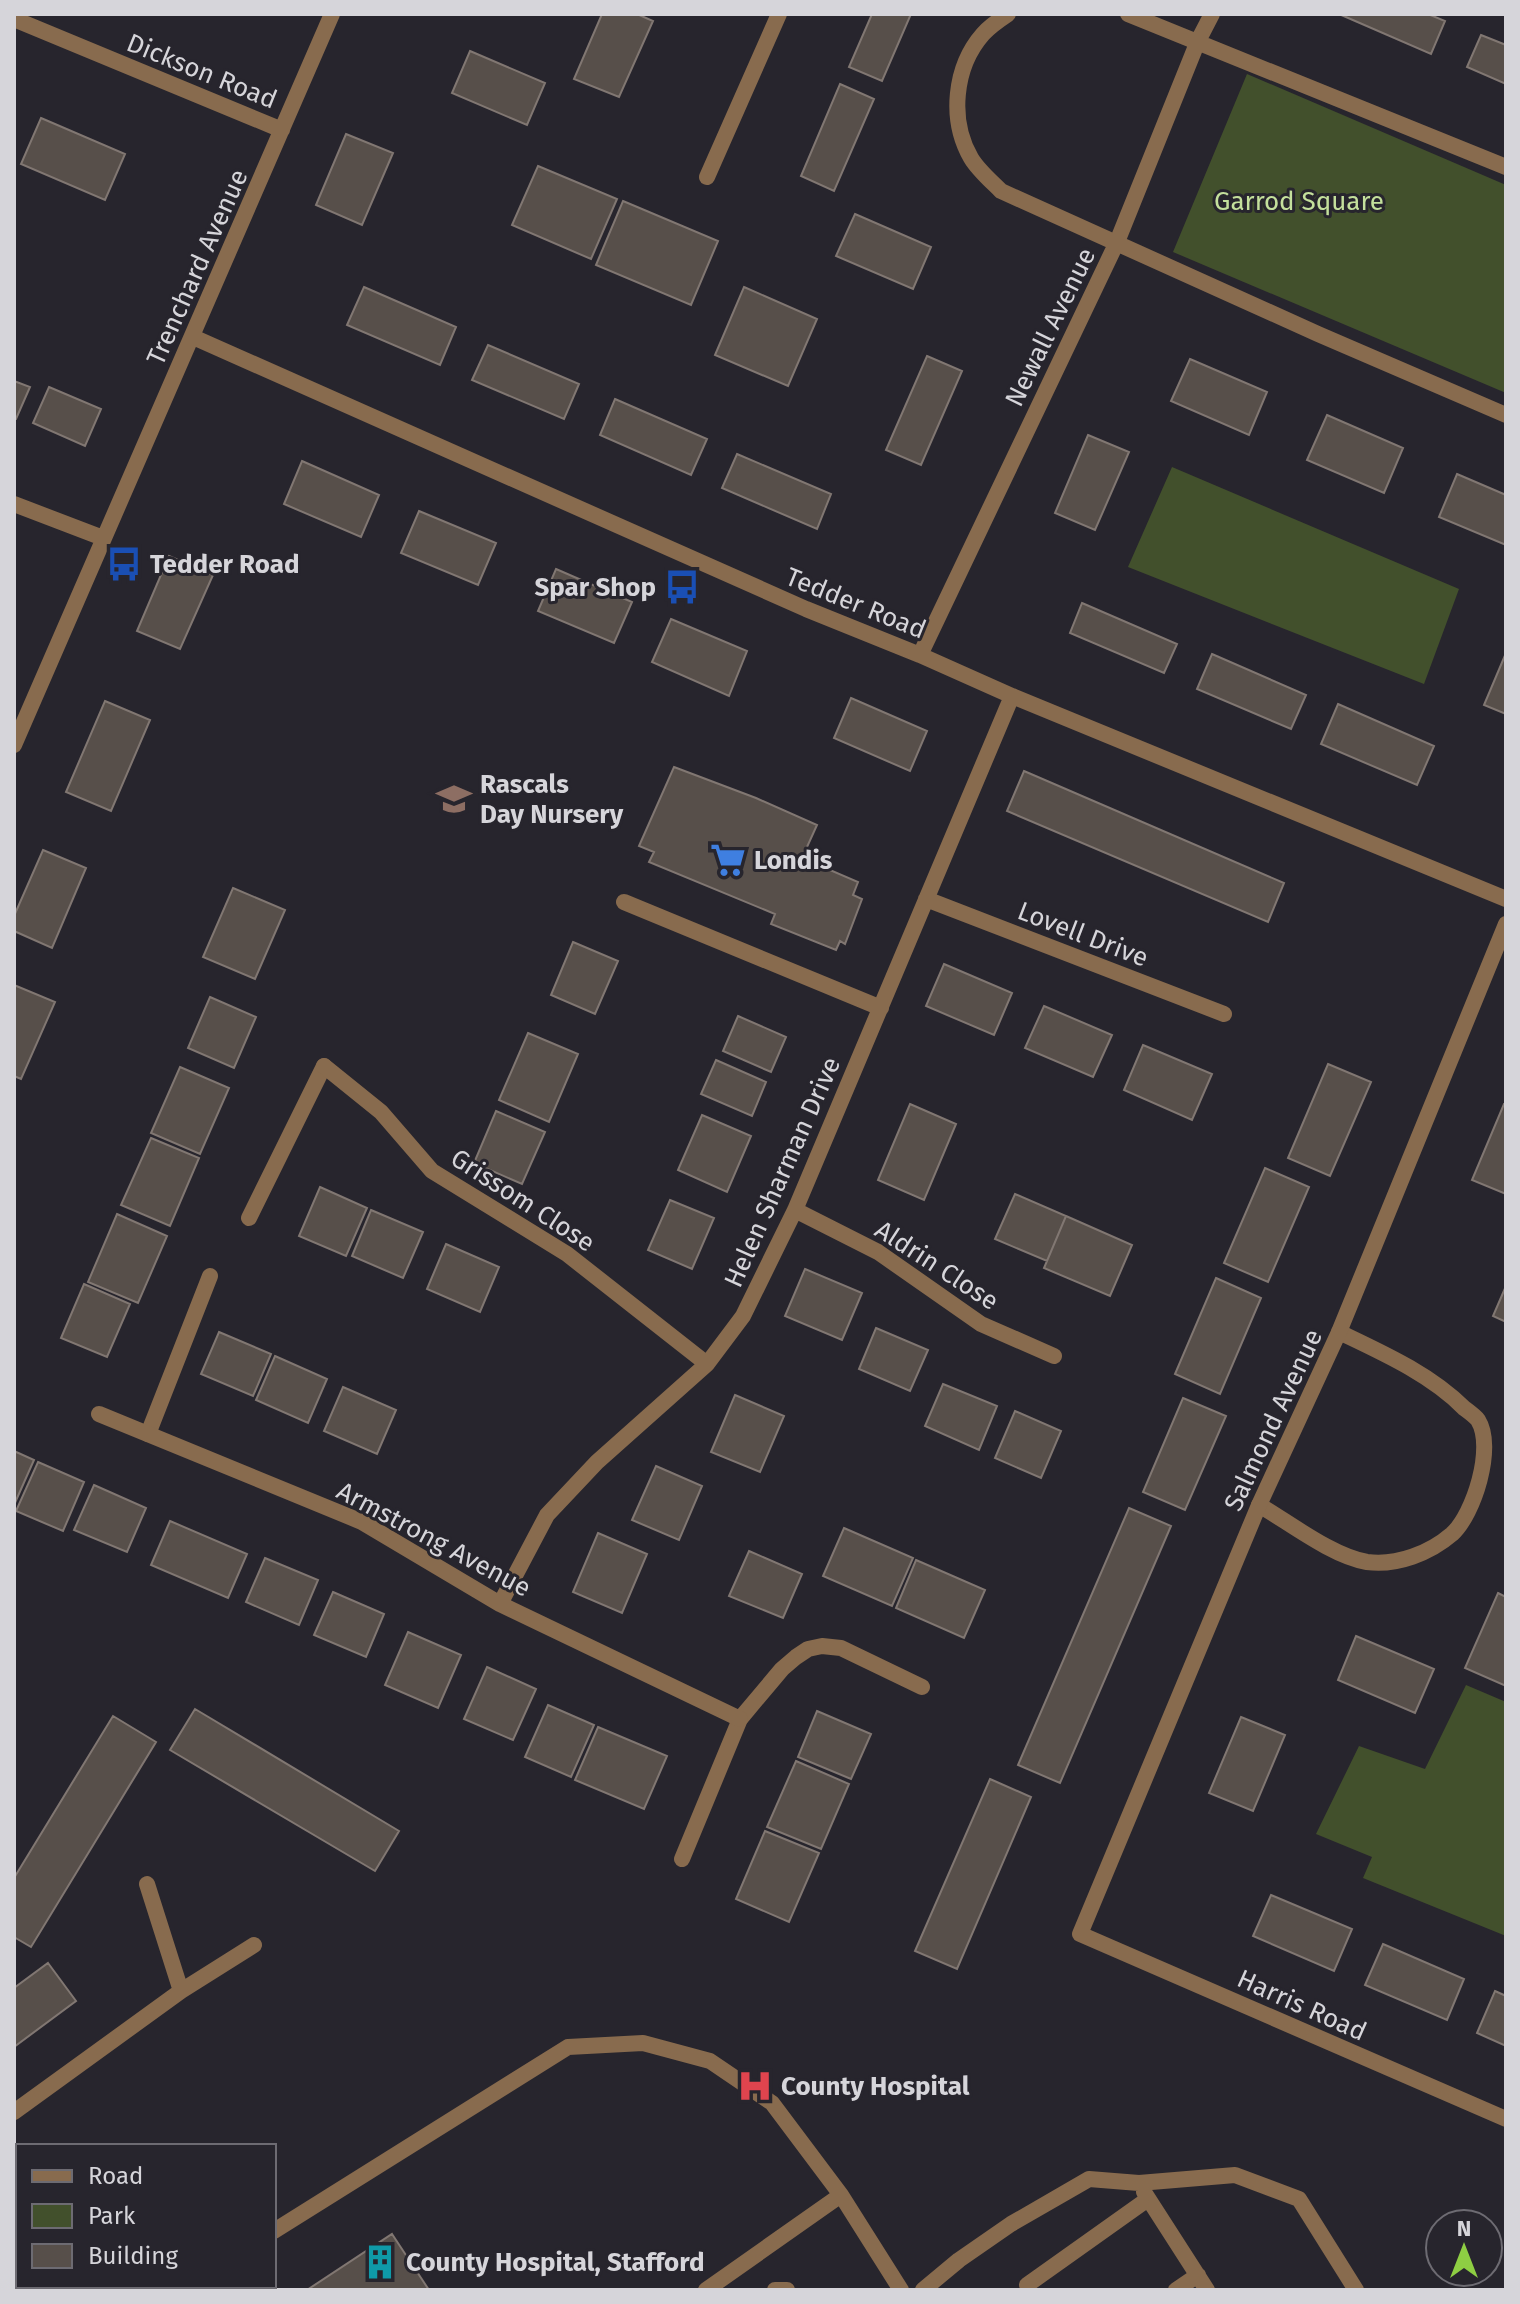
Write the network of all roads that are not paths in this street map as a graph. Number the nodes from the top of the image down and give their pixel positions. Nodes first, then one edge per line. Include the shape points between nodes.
1 (332, 14) edge
2 (779, 14) edge
3 (1008, 14) edge
4 (1128, 14) edge
5 (1212, 14) edge
6 (14, 19) edge
7 (1198, 41) junction
8 (282, 130) junction
9 (1506, 167) edge
10 (707, 177) dead end
11 (1117, 242) junction
12 (193, 337) junction
13 (1506, 415) edge
14 (14, 504) edge
15 (103, 538) junction
16 (920, 655) junction
17 (1012, 696) junction
18 (15, 740) edge
19 (926, 899) junction
20 (1506, 899) edge
21 (624, 902) dead end
22 (1506, 924) edge
23 (881, 1008) junction
24 (1224, 1014) dead end
25 (795, 1210) junction
26 (249, 1218) dead end
27 (210, 1276) dead end
28 (1339, 1332) junction
29 (1054, 1356) dead end
30 (707, 1364) junction
31 (99, 1414) dead end
32 (148, 1434) junction
33 (1259, 1505) junction
34 (500, 1604) junction
35 (922, 1687) dead end
36 (740, 1719) junction
37 (682, 1859) dead end
38 (147, 1884) dead end
39 (1080, 1934) joint
40 (254, 1945) dead end
41 (181, 1991) junction
42 (14, 2112) edge
43 (1506, 2119) edge
44 (1139, 2183) junction
45 (841, 2195) junction
46 (1148, 2199) junction
47 (276, 2230) edge
48 (1203, 2283) edge
49 (1027, 2285) dead end
50 (711, 2288) edge
51 (775, 2290) edge
52 (787, 2290) edge
53 (901, 2290) edge
54 (923, 2290) edge
55 (1176, 2290) edge
56 (1356, 2290) edge

1 - 8 street, Trenchard Avenue
2 - 10 street
3 - 11 street via 984,32 958,85 958,124 971,159 1001,191
4 - 7 street
5 - 7 street, Newall Avenue
6 - 8 street, Dickson Road
7 - 9 street
7 - 11 street, Newall Avenue
8 - 12 street, Trenchard Avenue
11 - 13 street
11 - 16 street, Newall Avenue
12 - 15 street, Trenchard Avenue
12 - 16 street, Tedder Road
14 - 15 street
15 - 18 street, Trenchard Avenue
16 - 17 street, Tedder Road
17 - 19 street, Helen Sharman Drive
17 - 20 street, Tedder Road
19 - 23 street, Helen Sharman Drive
19 - 24 street, Lovell Drive
21 - 23 street
22 - 28 street, Salmond Avenue
23 - 25 street, Helen Sharman Drive
25 - 29 street, Aldrin Close via 878,1252 981,1324
25 - 30 street, Helen Sharman Drive via 743,1316
26 - 30 street, Grissom Close via 324,1066 381,1112 432,1171 567,1254
27 - 32 street
28 - 33 street, Salmond Avenue
28 - 33 street via 1434,1383 1478,1421 1483,1464 1468,1508 1454,1532 1434,1546 1407,1559 1368,1562 1341,1553
30 - 34 street, Helen Sharman Drive via 597,1462 547,1515
31 - 32 street, Armstrong Avenue
32 - 34 street, Armstrong Avenue via 362,1522
33 - 39 street, Salmond Avenue
34 - 36 street, Armstrong Avenue
35 - 36 street via 841,1648 822,1646 808,1649 782,1669
36 - 37 street
38 - 41 street
39 - 43 street, Harris Road
40 - 41 street
41 - 42 street
44 - 46 street
44 - 54 street via 1089,2179 1011,2224
44 - 56 street via 1235,2175 1299,2199
45 - 47 street via 772,2103 710,2061 643,2043 568,2047
45 - 50 street
45 - 53 street
46 - 48 street
46 - 49 street
48 - 55 street
51 - 52 street

